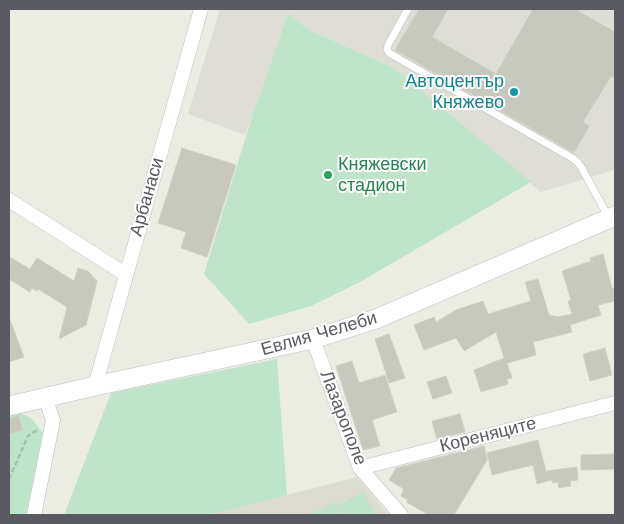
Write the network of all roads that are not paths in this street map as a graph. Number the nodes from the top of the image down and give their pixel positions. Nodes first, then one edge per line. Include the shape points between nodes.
1 (201, 9) edge
2 (408, 9) edge
3 (9, 200) edge
4 (612, 218) edge
5 (125, 274) junction
6 (313, 339) junction
7 (94, 386) junction
8 (45, 397) junction
9 (615, 403) edge
10 (9, 405) edge
11 (360, 468) junction
12 (34, 515) edge
13 (401, 515) edge

1 - 5 street, Арбанаси
2 - 4 lane via 388,44 390,53 574,159
3 - 5 street
4 - 6 street, Евлия Челеби via 376,319
5 - 7 street, Арбанаси
6 - 7 street, Евлия Челеби
6 - 11 street, Лазарополе
7 - 8 street, Евлия Челеби
8 - 10 street, Евлия Челеби
8 - 12 street via 53,420
9 - 11 street, Кореняците
11 - 13 street, Лазарополе

